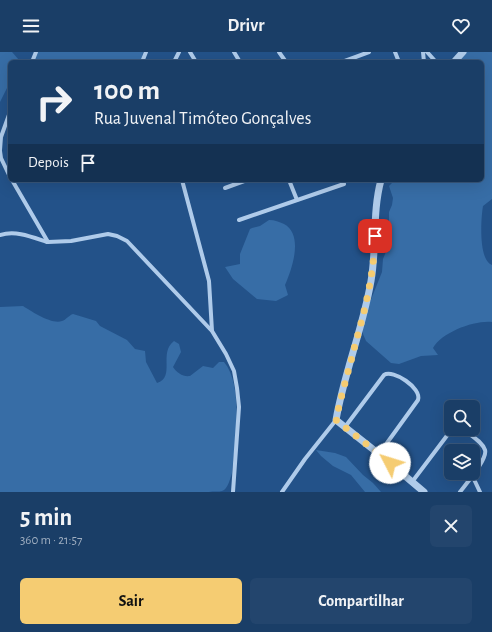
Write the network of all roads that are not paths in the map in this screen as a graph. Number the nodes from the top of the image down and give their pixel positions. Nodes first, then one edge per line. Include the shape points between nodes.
1 (369, 52) edge
2 (427, 52) edge
3 (463, 52) edge
4 (347, 60) edge
5 (434, 60) edge
6 (456, 60) edge
7 (8, 118) edge
8 (0, 150) edge
9 (8, 173) edge
10 (13, 182) edge
11 (183, 182) edge
12 (242, 182) edge
13 (291, 182) edge
14 (381, 182) edge
15 (344, 184) dead end
16 (225, 188) dead end
17 (297, 200) junction
18 (239, 220) dead end
19 (0, 235) edge
20 (48, 242) junction
21 (212, 330) junction
22 (336, 420) junction
23 (345, 427) junction
24 (447, 436) edge
25 (472, 436) edge
26 (379, 454) junction
27 (480, 464) edge
28 (468, 480) edge
29 (474, 480) edge
30 (412, 482) junction
31 (233, 492) edge
32 (282, 492) edge
33 (424, 492) edge
34 (460, 492) edge
35 (480, 492) edge

1 - 4 street
2 - 5 street
3 - 6 street
7 - 8 street via 1,137
8 - 9 street
10 - 20 street
11 - 21 street via 209,281
12 - 16 street
13 - 17 street
14 - 22 street via 371,282
15 - 17 street
17 - 18 street
19 - 20 street via 19,233
20 - 21 street via 71,241 108,234 127,241
21 - 31 street via 231,365 238,388 240,407
22 - 23 street
22 - 32 street via 300,464
23 - 26 street
23 - 26 street via 387,373 408,383 419,395 418,400
24 - 30 street
25 - 27 street via 483,445 486,452
26 - 30 street
28 - 34 street
29 - 35 street
30 - 33 street

